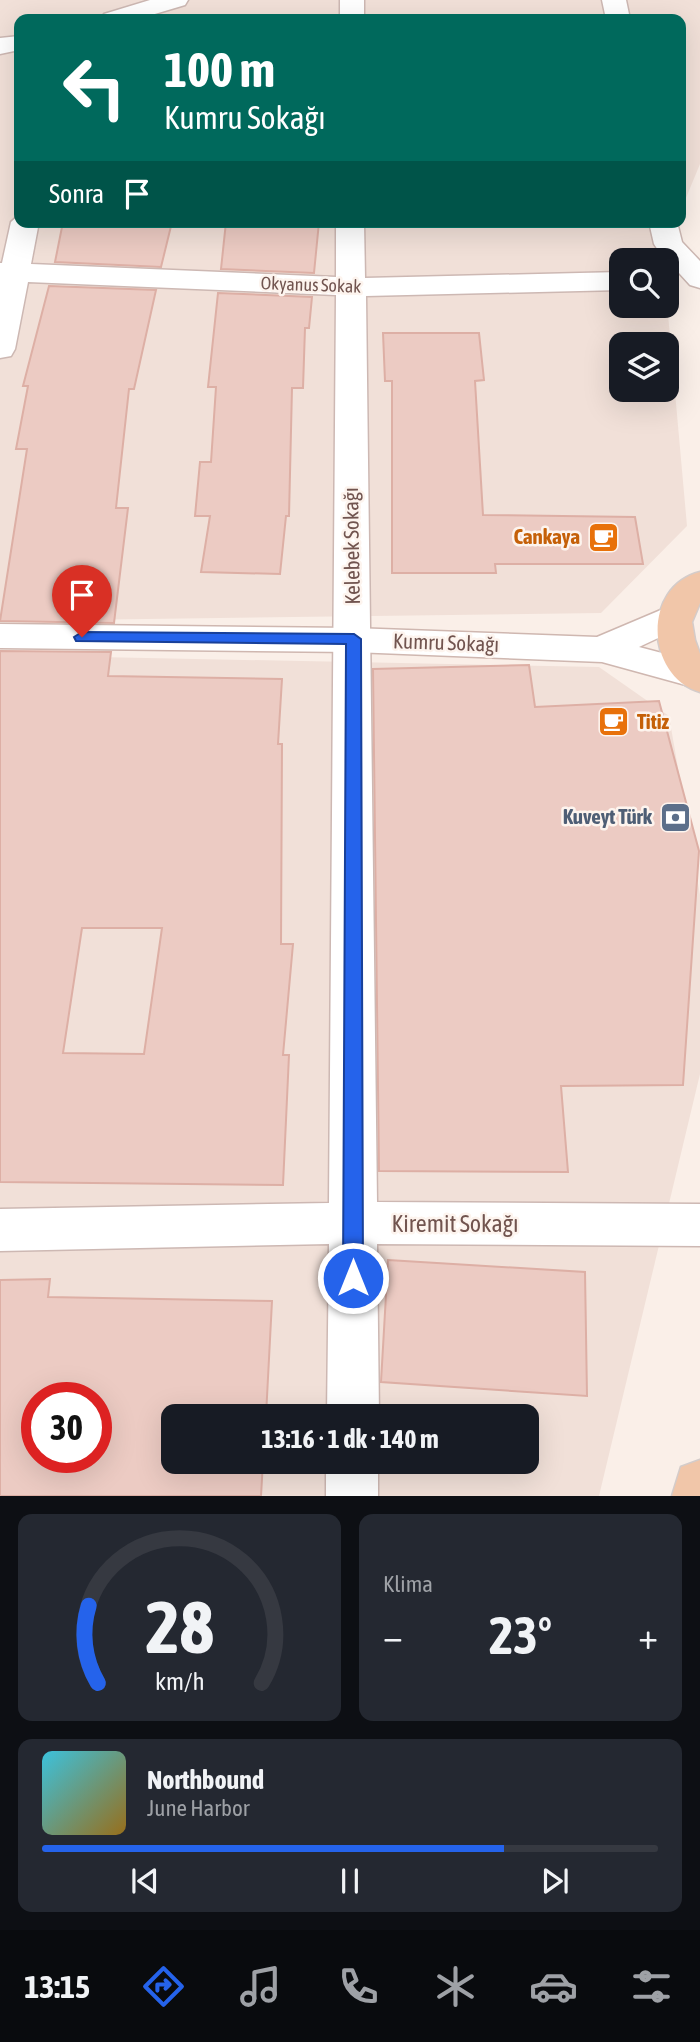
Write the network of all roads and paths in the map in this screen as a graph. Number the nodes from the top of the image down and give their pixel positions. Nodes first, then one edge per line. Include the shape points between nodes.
1 (176, 0) edge
2 (130, 14) edge
3 (23, 228) edge
4 (350, 228) edge
5 (664, 228) edge
6 (8, 272) edge
7 (700, 279) edge
8 (679, 280) edge
9 (609, 281) edge
10 (350, 287) junction
11 (0, 349) edge
12 (700, 583) edge
13 (675, 616) junction
14 (0, 636) edge
15 (354, 639) junction
16 (602, 650) junction
17 (697, 676) edge
18 (354, 1223) junction
19 (700, 1225) edge
20 (0, 1230) edge
21 (353, 1404) edge
22 (352, 1474) edge
23 (700, 1485) edge
24 (352, 1496) edge
25 (698, 1496) edge

1 - 2 street
3 - 6 street
4 - 10 street, Kelebek Sokağı
5 - 7 street via 668,244
6 - 10 street, Okyanus Sokak
6 - 11 street
7 - 8 street
9 - 10 street, Okyanus Sokak
10 - 15 street, Kelebek Sokağı
12 - 13 main road via 685,597
13 - 16 street, Kumru Sokağı
13 - 17 main road via 682,656
14 - 15 street, Kumru Sokağı
15 - 16 street, Kumru Sokağı
15 - 18 street, Kelebek Sokağı
16 - 17 street
18 - 19 street, Kiremit Sokağı
18 - 20 street, Kiremit Sokağı
18 - 21 street, Kelebek Sokağı
22 - 24 street
23 - 25 main road

